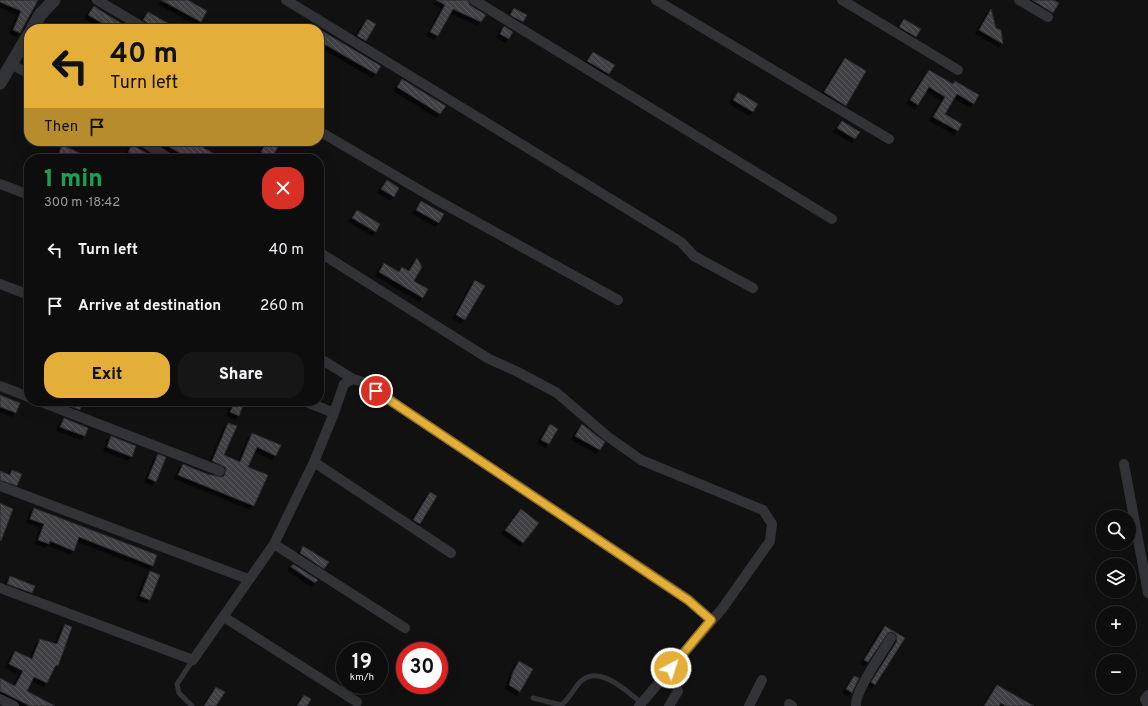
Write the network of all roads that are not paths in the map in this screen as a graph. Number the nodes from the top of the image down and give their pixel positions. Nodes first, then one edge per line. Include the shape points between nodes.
1 (54, 0) edge
2 (97, 0) edge
3 (286, 0) edge
4 (474, 0) edge
5 (656, 0) edge
6 (842, 0) edge
7 (1019, 0) edge
8 (1048, 17) dead end
9 (35, 24) edge
10 (138, 24) edge
11 (24, 42) edge
12 (11, 64) junction
13 (958, 70) dead end
14 (24, 71) edge
15 (0, 83) edge
16 (324, 134) edge
17 (889, 139) dead end
18 (150, 146) edge
19 (162, 154) edge
20 (0, 184) edge
21 (24, 193) edge
22 (832, 218) dead end
23 (324, 255) edge
24 (0, 284) edge
25 (754, 288) dead end
26 (24, 293) edge
27 (618, 300) dead end
28 (324, 361) edge
29 (353, 378) junction
30 (0, 386) edge
31 (24, 395) edge
32 (52, 406) edge
33 (316, 406) edge
34 (334, 413) junction
35 (314, 462) junction
36 (1124, 464) dead end
37 (220, 471) dead end
38 (0, 486) edge
39 (274, 544) junction
40 (451, 553) dead end
41 (248, 579) junction
42 (0, 588) edge
43 (1148, 593) edge
44 (224, 617) junction
45 (711, 620) junction
46 (406, 628) dead end
47 (891, 638) dead end
48 (193, 660) junction
49 (762, 680) dead end
50 (678, 691) dead end
51 (1148, 695) edge
52 (533, 698) dead end
53 (0, 699) edge
54 (356, 702) dead end
55 (640, 705) edge
56 (14, 706) edge
57 (192, 706) edge
58 (668, 706) edge
59 (749, 706) edge
60 (856, 706) edge
61 (1148, 706) edge

1 - 9 street
2 - 10 street
3 - 25 street via 670,235 694,256
4 - 22 street
5 - 17 street
6 - 13 street
7 - 8 street
11 - 12 street
12 - 14 street
12 - 15 street
16 - 27 street via 435,199
18 - 19 street
20 - 21 street
23 - 45 street via 490,359 557,393 607,436 641,460 763,510 772,524 770,541 722,609
24 - 26 street
28 - 29 street
29 - 34 street via 344,384
29 - 45 street via 363,382 688,600
30 - 31 street
32 - 37 street
33 - 34 street
34 - 35 street
35 - 39 street
35 - 40 street
36 - 43 street
38 - 41 street
39 - 41 street
39 - 46 street
41 - 44 street
42 - 48 street
44 - 48 street
44 - 54 street
45 - 55 street
47 - 60 street via 860,690 855,701
48 - 57 lane via 177,684 179,693
49 - 59 street
50 - 58 street
51 - 61 street via 1145,699
52 - 55 lane via 560,705 565,703 581,681 592,676 603,677 619,685
53 - 56 street

